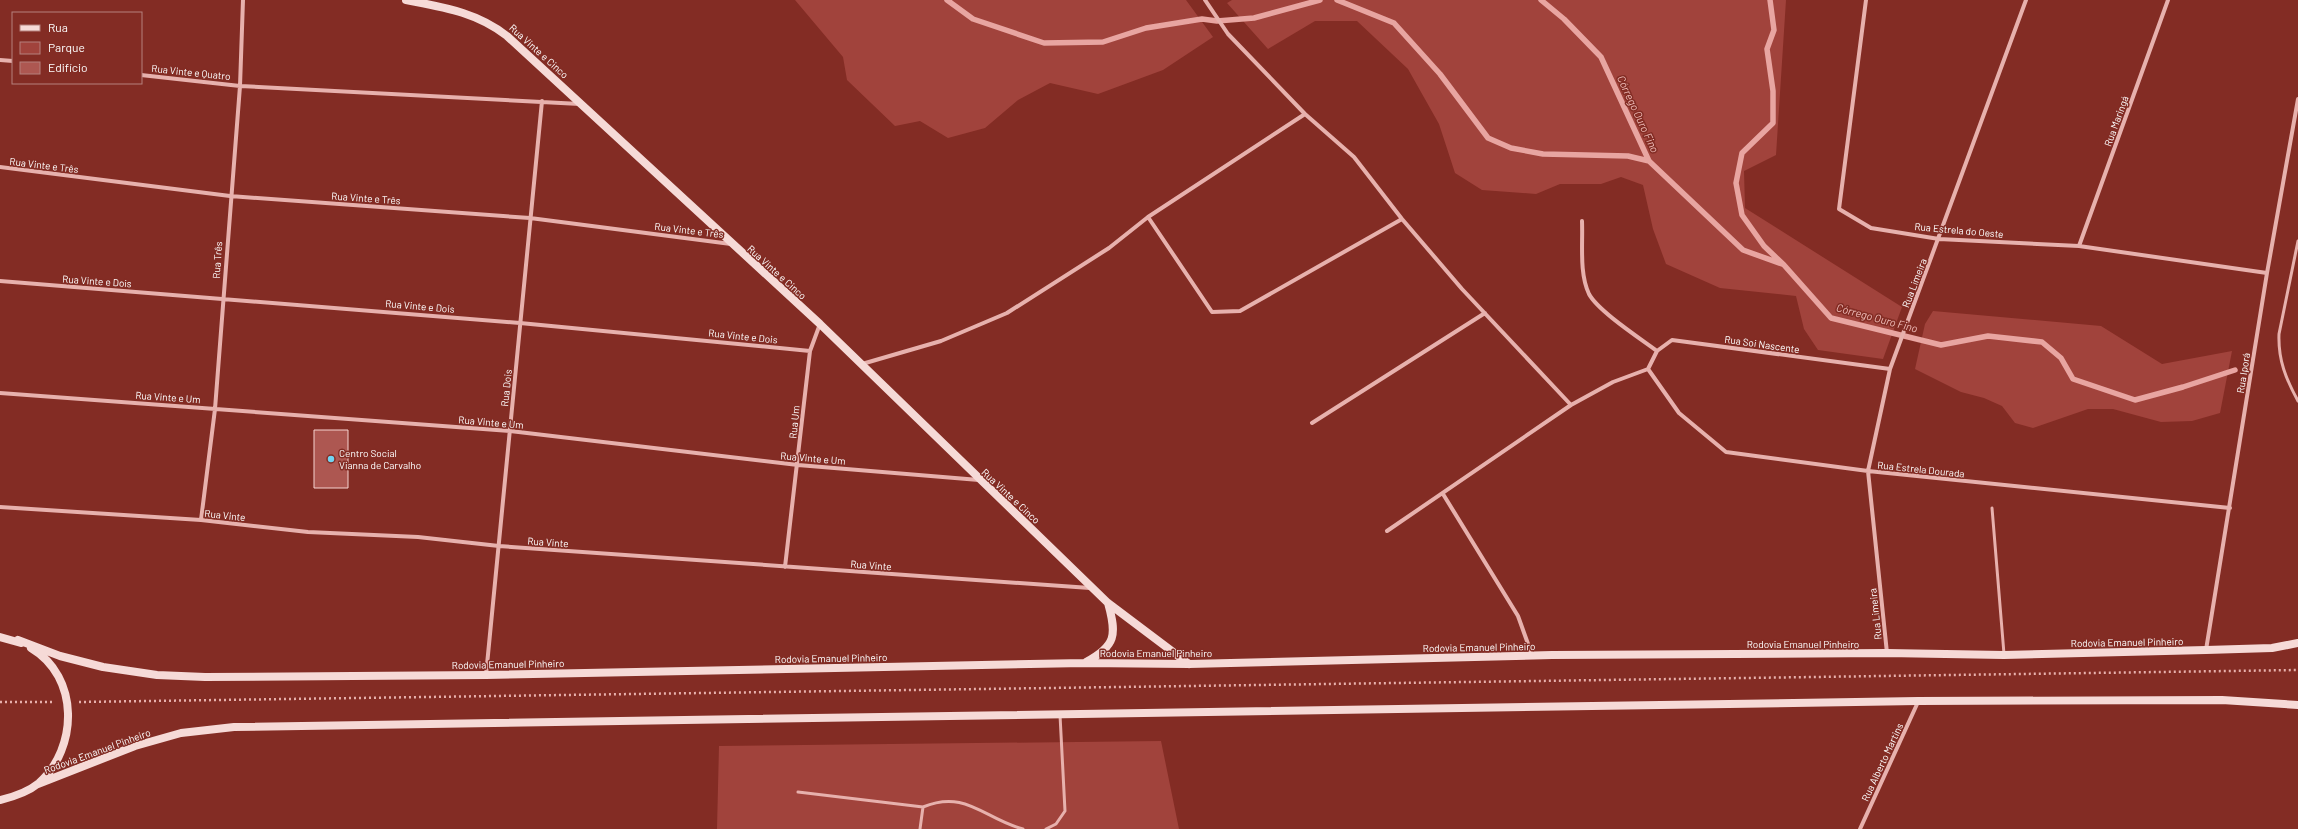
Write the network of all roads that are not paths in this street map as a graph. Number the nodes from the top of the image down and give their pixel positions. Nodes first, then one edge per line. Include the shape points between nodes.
1 (243, 0) edge
2 (406, 0) edge
3 (1205, 0) edge
4 (1866, 0) edge
5 (2026, 0) edge
6 (2168, 0) edge
7 (0, 60) edge
8 (12, 61) edge
9 (142, 75) edge
10 (240, 86) junction
11 (2298, 99) edge
12 (542, 101) junction
13 (584, 104) junction
14 (1305, 114) junction
15 (0, 167) edge
16 (230, 196) junction
17 (1148, 217) junction
18 (530, 218) junction
19 (1402, 219) junction
20 (1582, 221) dead end
21 (1939, 239) junction
22 (2298, 241) edge
23 (732, 244) junction
24 (2079, 246) junction
25 (2267, 273) junction
26 (0, 282) edge
27 (222, 298) junction
28 (1485, 314) junction
29 (520, 323) junction
30 (820, 324) junction
31 (810, 350) junction
32 (1657, 351) junction
33 (860, 364) junction
34 (1648, 369) junction
35 (1890, 369) junction
36 (0, 393) edge
37 (2298, 401) edge
38 (1571, 405) junction
39 (215, 409) junction
40 (1312, 422) dead end
41 (510, 431) junction
42 (798, 465) junction
43 (1868, 471) junction
44 (980, 480) junction
45 (1443, 494) junction
46 (0, 507) edge
47 (1992, 508) dead end
48 (2230, 508) junction
49 (201, 520) junction
50 (1387, 531) dead end
51 (499, 546) junction
52 (785, 567) junction
53 (1095, 588) junction
54 (1108, 603) junction
55 (0, 637) edge
56 (18, 640) junction
57 (2298, 643) edge
58 (2206, 650) junction
59 (1887, 653) junction
60 (2004, 655) junction
61 (1532, 656) junction
62 (1084, 663) junction
63 (1189, 664) junction
64 (486, 675) junction
65 (1918, 701) junction
66 (2298, 705) edge
67 (1060, 714) junction
68 (38, 784) junction
69 (798, 792) dead end
70 (0, 800) edge
71 (923, 807) junction
72 (920, 829) edge
73 (1023, 829) edge
74 (1046, 829) edge
75 (1860, 829) edge

1 - 10 street, Rua Três
2 - 13 main road, Rua Vinte e Cinco via 458,10 493,24
3 - 14 street via 1228,34
4 - 21 street, Rua Estrela do Oeste via 1839,209 1871,228
5 - 21 street, Rua Limeira
6 - 24 street, Rua Maringá
7 - 8 street
9 - 10 street, Rua Vinte e Quatro
10 - 12 street
10 - 16 street, Rua Três
11 - 25 street, Rua Iporá
12 - 13 street
12 - 18 street, Rua Dois
13 - 23 main road, Rua Vinte e Cinco
14 - 17 street
14 - 19 street via 1354,157
15 - 16 street, Rua Vinte e Três
16 - 18 street, Rua Vinte e Três
16 - 27 street, Rua Três
17 - 19 street via 1212,312 1240,311
17 - 33 street via 1109,248 1007,313 941,342
18 - 23 street, Rua Vinte e Três
18 - 29 street, Rua Dois
19 - 28 street
20 - 32 street via 1584,274 1590,295 1602,308
21 - 24 street, Rua Estrela do Oeste
21 - 35 street, Rua Limeira
22 - 37 lane via 2279,334 2279,347 2285,377
23 - 30 main road, Rua Vinte e Cinco
24 - 25 street, Rua Estrela do Oeste
25 - 48 street, Rua Iporá
26 - 27 street, Rua Vinte e Dois
27 - 29 street, Rua Vinte e Dois
27 - 39 street, Rua Três
28 - 38 street
28 - 40 street
29 - 31 street, Rua Vinte e Dois
29 - 41 street, Rua Dois
30 - 31 street
30 - 33 main road, Rua Vinte e Cinco
31 - 42 street, Rua Um
32 - 34 street
32 - 35 street, Rua Soi Nascente via 1672,340
33 - 44 main road, Rua Vinte e Cinco
34 - 38 street via 1613,382
34 - 43 street, Rua Estrela Dourada via 1679,413 1726,452
35 - 43 street, Rua Limeira
36 - 39 street, Rua Vinte e Um
38 - 45 street
39 - 41 street, Rua Vinte e Um
39 - 49 street, Rua Três
41 - 42 street, Rua Vinte e Um
41 - 51 street, Rua Dois
42 - 44 street, Rua Vinte e Um
42 - 52 street, Rua Um
43 - 48 street, Rua Estrela Dourada
43 - 59 street, Rua Limeira
44 - 53 main road, Rua Vinte e Cinco
45 - 50 street
45 - 61 street via 1518,616
46 - 49 street, Rua Vinte
47 - 60 lane
48 - 58 street, Rua Iporá
49 - 51 street, Rua Vinte via 308,532 418,537
51 - 52 street, Rua Vinte
51 - 64 street, Rua Dois
52 - 53 street, Rua Vinte
53 - 54 main road, Rua Vinte e Cinco
54 - 62 main road via 1113,620 1112,638 1104,652
54 - 63 main road
55 - 56 main road
56 - 64 main road, Rodovia Emanuel Pinheiro via 86,663 157,675
56 - 68 main road via 50,665 61,682 68,702 68,732 58,761
57 - 58 main road, Rodovia Emanuel Pinheiro via 2272,648
58 - 60 main road, Rodovia Emanuel Pinheiro
59 - 60 main road, Rodovia Emanuel Pinheiro
59 - 61 main road, Rodovia Emanuel Pinheiro
61 - 63 main road, Rodovia Emanuel Pinheiro
62 - 63 main road, Rodovia Emanuel Pinheiro
62 - 64 main road, Rodovia Emanuel Pinheiro
65 - 66 main road, Rodovia Emanuel Pinheiro via 2222,700
65 - 67 main road, Rodovia Emanuel Pinheiro
65 - 75 street, Rua Alberto Martins
67 - 68 main road, Rodovia Emanuel Pinheiro via 234,727 182,733 135,746
67 - 74 lane via 1065,811 1056,824
68 - 70 main road via 16,797
69 - 71 lane
71 - 72 lane
71 - 73 lane via 939,800 959,801

